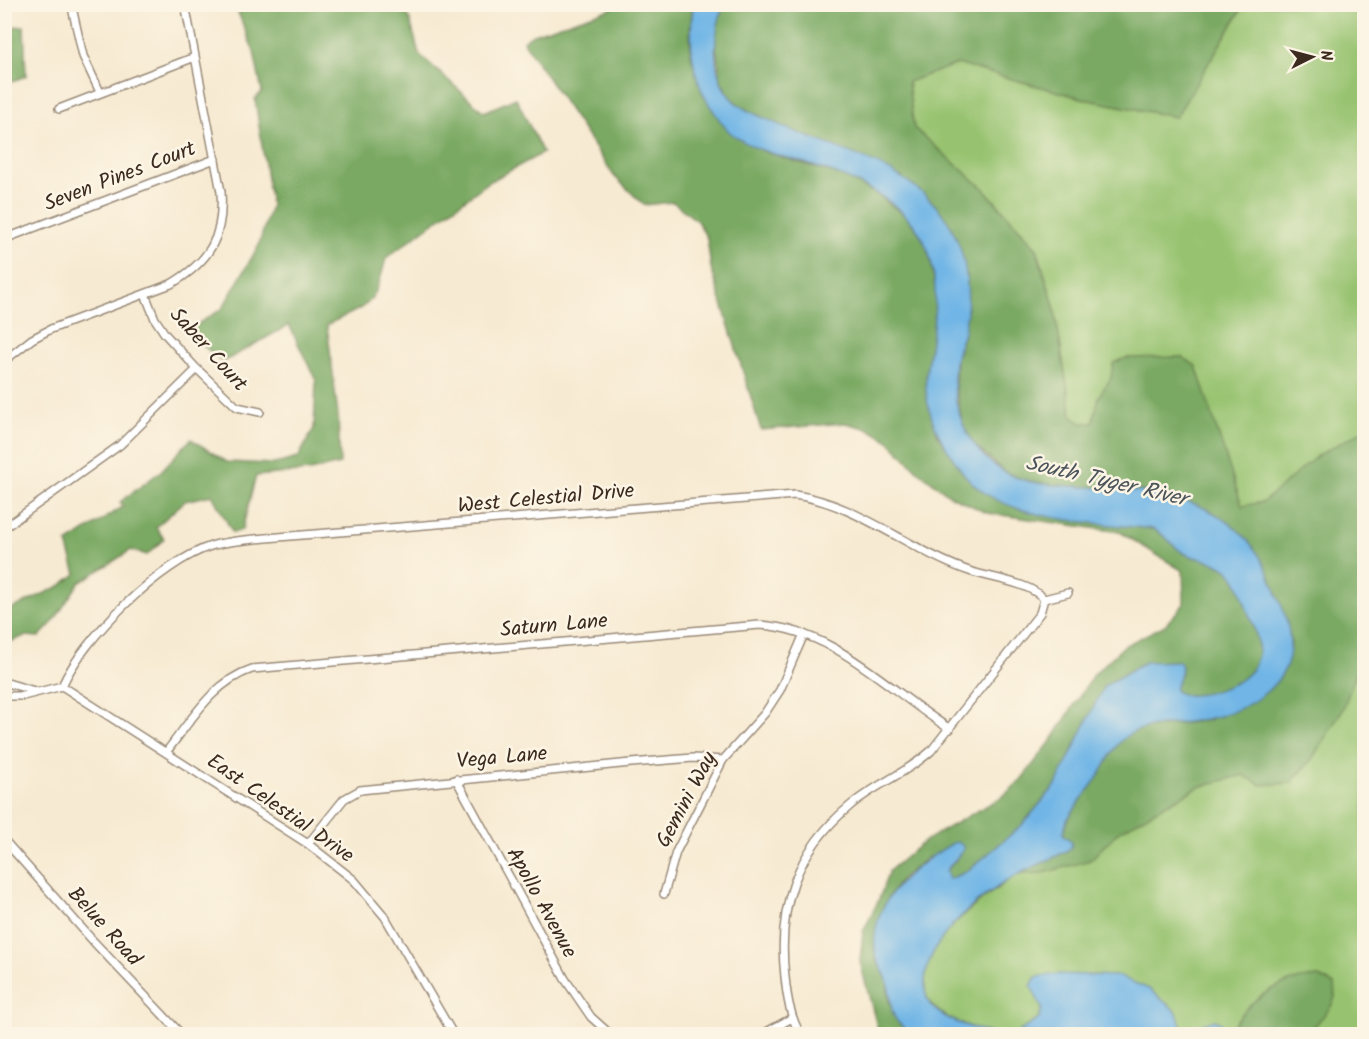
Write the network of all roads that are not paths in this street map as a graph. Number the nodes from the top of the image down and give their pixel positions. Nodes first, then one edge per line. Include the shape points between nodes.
1 (185, 4) edge
2 (73, 12) dead end
3 (195, 57) junction
4 (100, 92) junction
5 (59, 109) dead end
6 (214, 159) junction
7 (4, 238) edge
8 (145, 294) junction
9 (4, 361) edge
10 (197, 369) junction
11 (260, 412) dead end
12 (4, 528) edge
13 (1068, 593) dead end
14 (1044, 599) junction
15 (804, 634) junction
16 (4, 682) edge
17 (62, 686) junction
18 (38, 692) junction
19 (4, 696) edge
20 (950, 729) junction
21 (167, 751) junction
22 (723, 760) junction
23 (456, 779) junction
24 (4, 840) edge
25 (308, 844) junction
26 (664, 894) dead end
27 (792, 1018) junction
28 (181, 1035) edge
29 (453, 1035) edge
30 (610, 1035) edge
31 (763, 1035) edge
32 (800, 1035) edge

1 - 3 street
2 - 4 street via 83,56
3 - 4 street
3 - 6 street
4 - 5 street
6 - 7 street, Seven Pines Court
6 - 8 street via 222,210 216,240 189,273
8 - 9 street via 32,339
8 - 10 street, Saber Court via 165,334
10 - 11 street, Saber Court via 237,407
10 - 12 street via 120,445
13 - 14 street
14 - 17 street, West Celestial Drive via 1033,590 950,563 832,505 795,495 266,538 210,547 157,576 101,632 70,669
14 - 20 street via 1040,613
15 - 20 street, Saturn Lane via 854,659
15 - 21 street, Saturn Lane via 760,625 252,669 217,688
15 - 22 street, Gemini Way via 780,690
16 - 18 street
17 - 18 street
17 - 21 street, East Celestial Drive
18 - 19 street
20 - 27 street via 914,765 879,784 841,813 798,871 787,901 782,938
21 - 25 street, East Celestial Drive
22 - 23 street, Vega Lane via 662,760
22 - 26 street, Gemini Way via 676,852
23 - 25 street, Vega Lane via 390,785 352,794
23 - 30 street, Apollo Avenue via 565,979 591,1017
24 - 28 street, Belue Road
25 - 29 street, East Celestial Drive via 354,880 376,904
27 - 31 street
27 - 32 street

